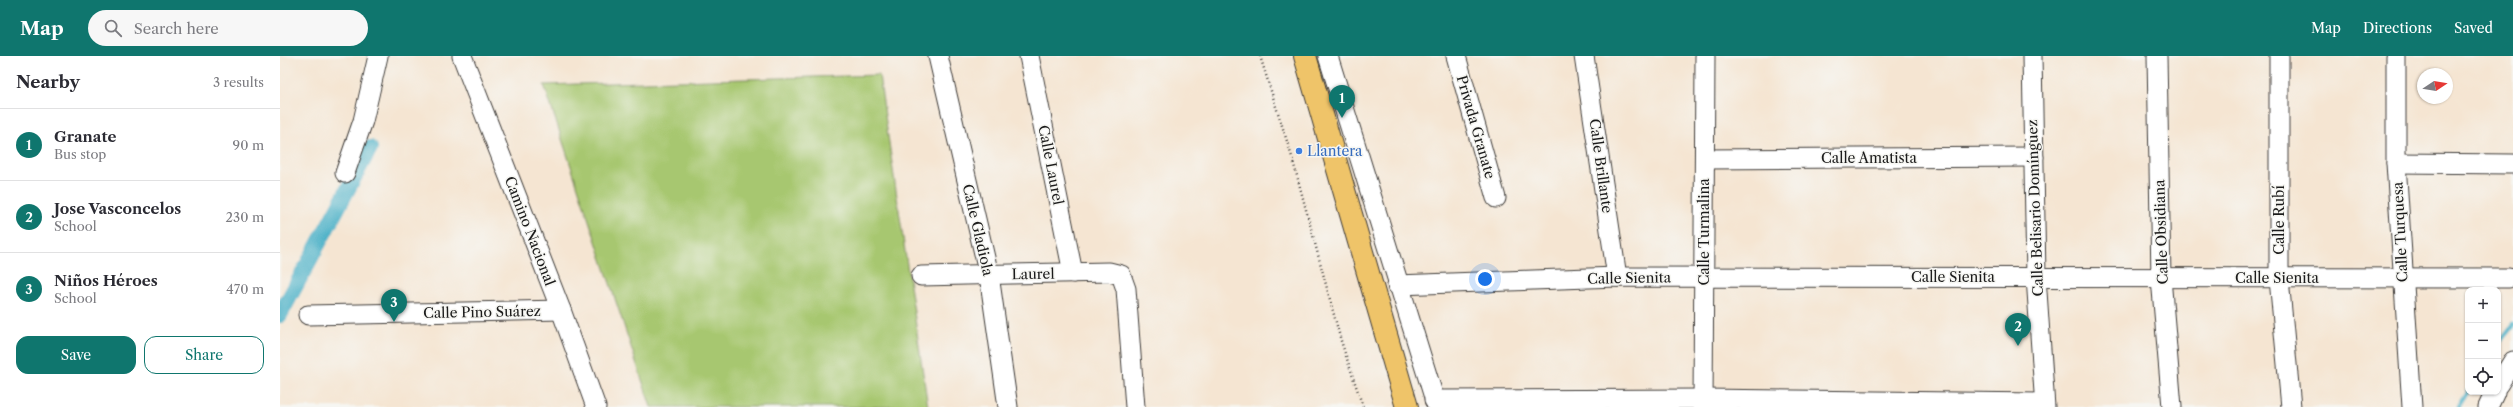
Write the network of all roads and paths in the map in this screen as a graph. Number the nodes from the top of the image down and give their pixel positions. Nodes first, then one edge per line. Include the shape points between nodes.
1 (378, 56) edge
2 (462, 56) edge
3 (938, 56) edge
4 (1029, 56) edge
5 (1260, 56) edge
6 (1305, 56) edge
7 (1456, 56) edge
8 (1584, 56) edge
9 (1706, 56) edge
10 (2032, 56) edge
11 (2157, 56) edge
12 (2279, 56) edge
13 (2396, 56) edge
14 (1330, 62) edge
15 (2034, 157) junction
16 (1705, 159) junction
17 (2396, 163) junction
18 (2513, 164) edge
19 (345, 173) dead end
20 (1496, 198) dead end
21 (1072, 273) junction
22 (989, 275) junction
23 (921, 276) dead end
24 (1617, 277) junction
25 (1704, 277) junction
26 (2036, 277) junction
27 (2161, 278) junction
28 (2402, 278) junction
29 (2509, 278) dead end
30 (2279, 279) junction
31 (1397, 285) junction
32 (561, 310) junction
33 (308, 315) dead end
34 (2513, 361) edge
35 (2501, 380) edge
36 (2494, 395) edge
37 (1703, 403) edge
38 (1435, 404) edge
39 (2045, 405) edge
40 (596, 407) edge
41 (1008, 407) edge
42 (1135, 407) edge
43 (1363, 407) edge
44 (1407, 407) edge
45 (2172, 407) edge
46 (2291, 407) edge
47 (2412, 407) edge
48 (2488, 407) edge

1 - 19 street via 363,121
2 - 32 street, Camino Nacional
3 - 22 street, Calle Gladiola
4 - 21 street, Calle Laurel
5 - 43 path via 1292,157 1342,341
6 - 44 main road
7 - 20 street, Privada Granate
8 - 24 street, Calle Brillante
9 - 16 street, Calle Turmalina
10 - 15 street, Calle Belisario Domínguez
11 - 27 street, Calle Obsidiana
12 - 30 street, Calle Rubí
13 - 17 street, Calle Turquesa
14 - 31 street
15 - 16 street, Calle Amatista
15 - 26 street, Calle Belisario Domínguez
16 - 25 street, Calle Turmalina
17 - 18 street
17 - 28 street, Calle Turquesa
21 - 22 street, Laurel
21 - 42 street, Laurel via 1108,272 1121,275 1126,289
22 - 23 street, Laurel
22 - 41 street, Calle Gladiola
24 - 25 street, Calle Sienita
24 - 31 street, Calle Sienita
25 - 26 street, Calle Sienita
25 - 37 street, Calle Turmalina
26 - 27 street, Calle Sienita
26 - 39 street, Calle Belisario Domínguez
27 - 30 street, Calle Sienita
27 - 45 street, Calle Obsidiana
28 - 29 street, Calle Sienita
28 - 30 street, Calle Sienita
28 - 47 street, Calle Turquesa
30 - 46 street, Calle Rubí
31 - 38 street
32 - 33 street, Calle Pino Suárez
32 - 40 street, Camino Nacional
34 - 35 street
36 - 48 street
37 - 38 street
37 - 39 street

